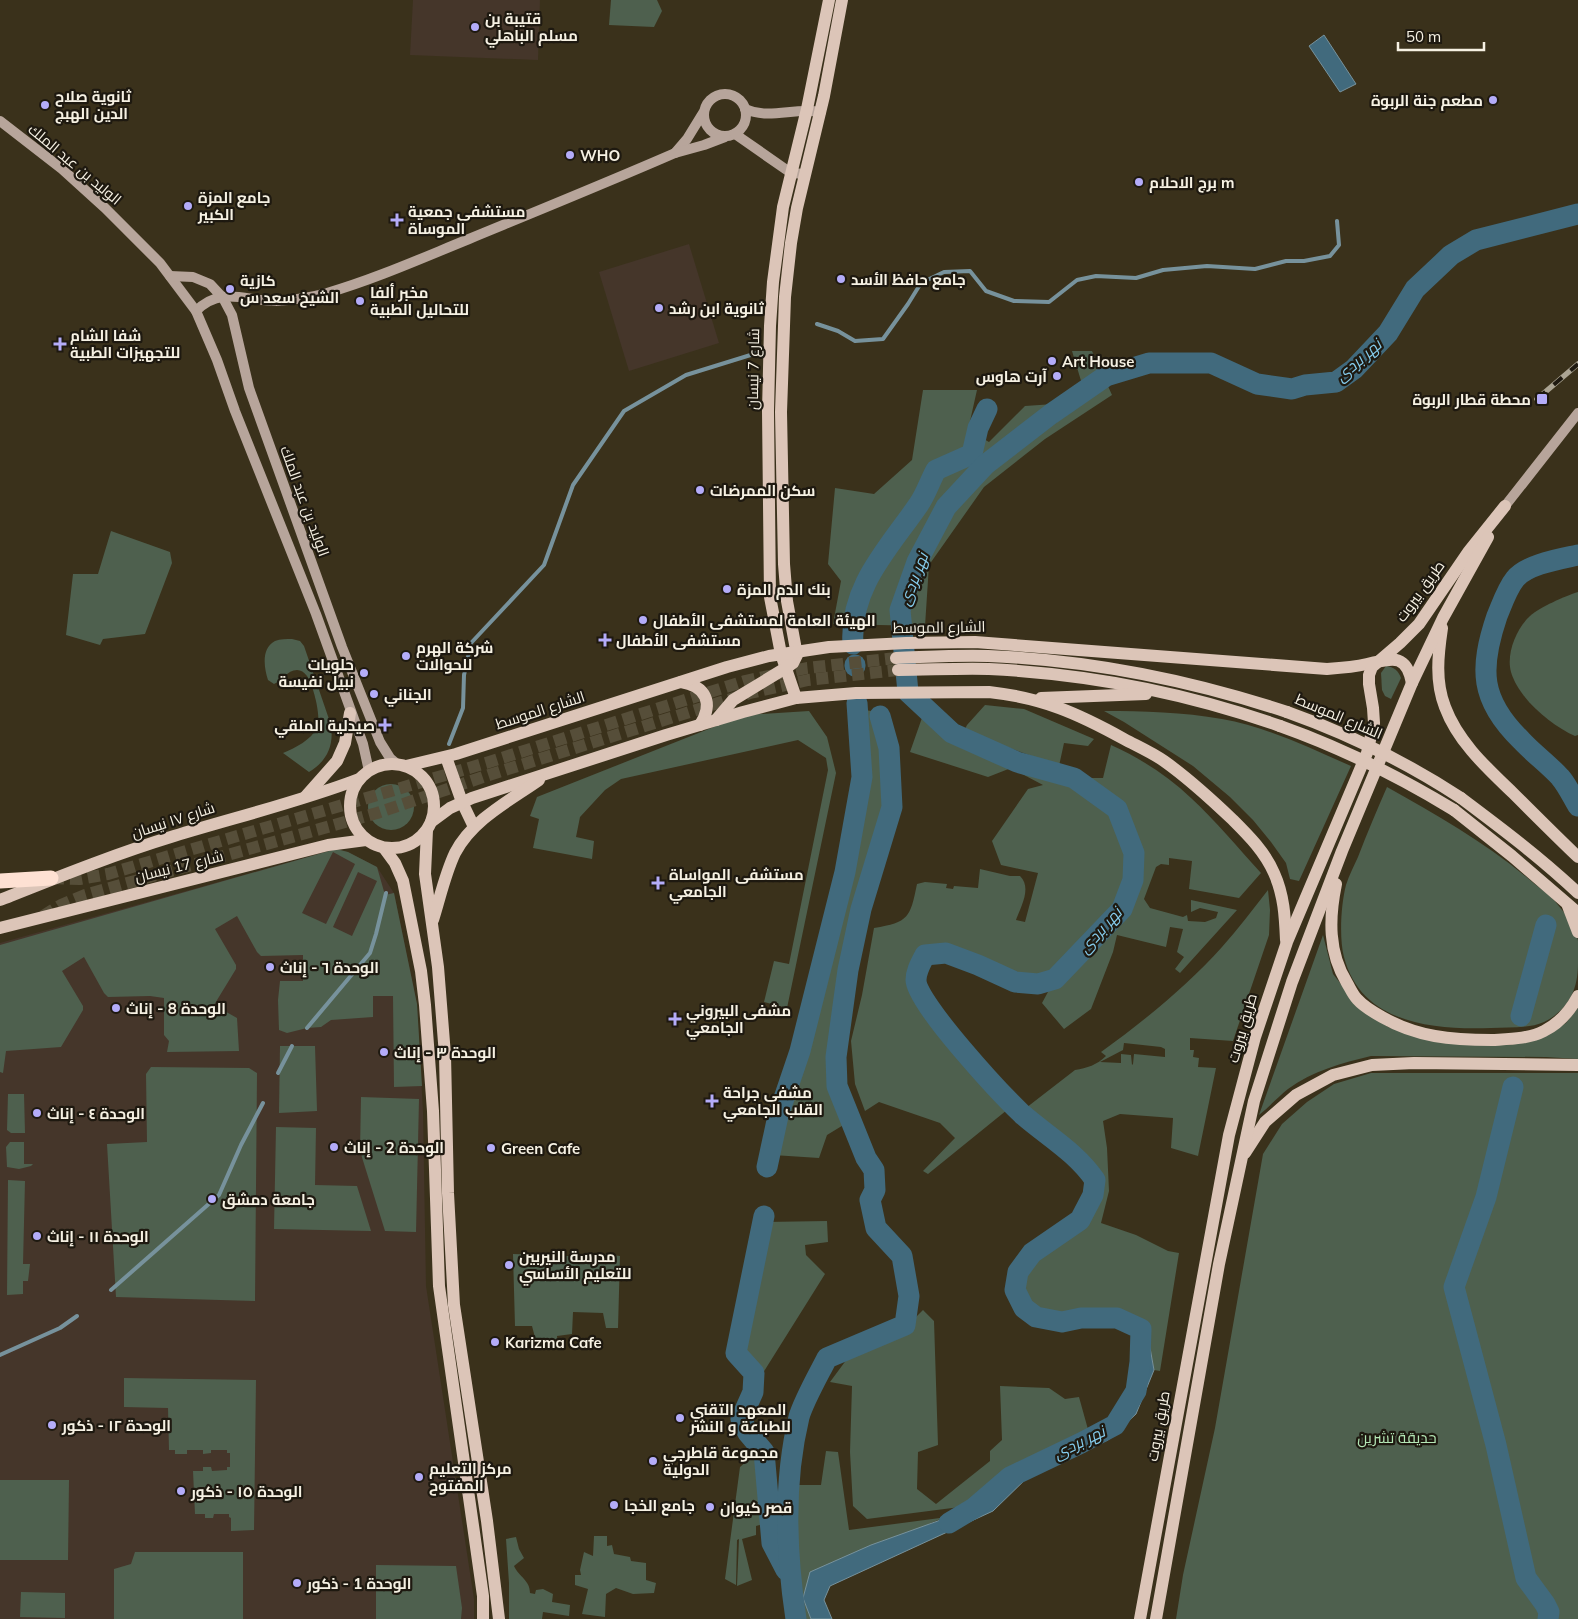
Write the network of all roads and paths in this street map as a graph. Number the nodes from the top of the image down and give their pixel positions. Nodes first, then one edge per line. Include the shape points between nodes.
1 (829, 0) edge
2 (842, 0) edge
3 (745, 109) junction
4 (807, 109) junction
5 (821, 112) junction
6 (703, 113) junction
7 (0, 122) edge
8 (730, 136) junction
9 (675, 153) junction
10 (791, 173) junction
11 (805, 174) junction
12 (170, 276) junction
13 (221, 296) junction
14 (196, 311) junction
15 (1578, 413) edge
16 (1505, 506) junction
17 (1443, 618) junction
18 (798, 651) junction
19 (781, 654) junction
20 (1086, 658) junction
21 (1376, 662) junction
22 (785, 668) junction
23 (680, 681) junction
24 (1412, 683) junction
25 (1164, 693) junction
26 (796, 698) junction
27 (1031, 699) junction
28 (350, 713) junction
29 (716, 720) junction
30 (700, 725) junction
31 (446, 757) junction
32 (402, 765) junction
33 (548, 773) junction
34 (364, 775) junction
35 (306, 797) junction
36 (462, 802) junction
37 (429, 826) junction
38 (474, 827) junction
39 (366, 840) junction
40 (384, 848) junction
41 (1342, 852) junction
42 (1578, 858) edge
43 (51, 878) junction
44 (0, 881) edge
45 (1578, 893) edge
46 (0, 900) edge
47 (1568, 903) junction
48 (1578, 914) edge
49 (432, 925) junction
50 (0, 928) edge
51 (1578, 932) edge
52 (1287, 942) junction
53 (1578, 996) edge
54 (1578, 1065) edge
55 (1240, 1161) junction
56 (484, 1619) edge
57 (500, 1619) edge
58 (1140, 1619) edge
59 (1156, 1619) edge

1 - 4 main road, شارع 7 نيسان
2 - 5 main road, شارع 7 نيسان
3 - 4 main road via 763,114
3 - 6 main road via 737,98 725,94 712,98
3 - 8 main road via 744,124
4 - 5 main road
4 - 10 main road, شارع 7 نيسان
5 - 11 main road, شارع 7 نيسان
6 - 8 main road via 709,130 719,136
6 - 9 main road
7 - 12 main road, الوليد بن عبد الملك via 99,202
8 - 9 main road
8 - 10 main road
9 - 13 main road via 338,290 278,301
10 - 11 main road
10 - 19 main road, شارع 7 نيسان via 773,282 769,356 770,590
11 - 18 main road, شارع 7 نيسان via 787,271 781,376 785,583
12 - 13 main road, الوليد بن عبد الملك via 193,277 210,284
12 - 14 main road, الوليد بن عبد الملك
13 - 14 main road
13 - 32 main road, الوليد بن عبد الملك via 232,315 249,388 342,647 380,742 390,758
14 - 28 main road, الوليد بن عبد الملك via 313,605
15 - 16 main road, طريق بيروت
16 - 17 main road, طريق بيروت
16 - 21 main road, طريق بيروت via 1469,551 1419,624
17 - 24 main road, طريق بيروت
17 - 42 main road via 1438,682 1452,725 1483,764
18 - 19 main road, الشارع الموسط
18 - 20 main road, الشارع الموسط via 899,643 975,642
18 - 22 main road via 796,659
19 - 22 main road, شارع 7 نيسان
19 - 23 main road, الشارع الموسط
20 - 21 main road, الشارع الموسط via 1327,669
20 - 25 main road, الشارع الموسط via 953,656 897,664 1089,678
20 - 45 main road, الشارع الموسط, bridge via 1219,691 1287,712 1381,751 1461,798 1526,847
21 - 24 main road, الشارع الموسط via 1393,659 1401,662 1407,667
21 - 52 main road, طريق بيروت via 1369,675 1374,723 1367,753
22 - 26 main road, شارع 7 نيسان
22 - 29 main road via 733,700
23 - 30 main road via 695,685 706,697 707,712
23 - 31 main road, الشارع الموسط
24 - 41 main road, طريق بيروت
25 - 27 main road
25 - 47 main road, الشارع الموسط, bridge via 1216,705 1280,726 1370,762 1454,810
26 - 27 main road via 856,693 989,692
26 - 29 main road
27 - 52 main road via 1084,717 1162,760 1226,813 1262,851 1274,873 1284,908
28 - 34 main road, الوليد بن عبد الملك via 363,744
28 - 35 main road via 345,743 337,761
29 - 30 main road
30 - 33 main road
31 - 32 main road, الشارع الموسط
31 - 36 main road
32 - 34 main road via 382,765
32 - 37 main road via 422,777 432,794 434,803
33 - 36 main road
33 - 38 main road
34 - 35 main road, شارع ١٧ نيسان
34 - 39 main road via 351,796 350,806 354,825
35 - 43 main road, شارع ١٧ نيسان via 173,836
36 - 37 main road via 442,813
36 - 38 main road
37 - 40 main road via 412,843
37 - 49 main road via 426,874
38 - 49 main road via 461,842 451,862
39 - 40 main road
39 - 50 main road, شارع 17 نيسان via 328,845
40 - 56 main road via 403,881 426,1005 438,1286
41 - 53 main road via 1331,907 1330,932 1342,976 1356,998 1369,1010 1399,1027 1429,1036 1506,1039 1543,1032 1571,1010
41 - 55 main road, طريق بيروت via 1292,982 1254,1101
43 - 44 highway
43 - 46 main road, شارع ١٧ نيسان
47 - 48 main road
47 - 51 main road
49 - 57 main road via 445,1054 454,1305
52 - 58 main road, طريق بيروت via 1255,1037 1229,1135
54 - 55 main road via 1414,1063 1372,1065 1333,1075 1296,1095 1265,1122
55 - 59 main road, طريق بيروت

